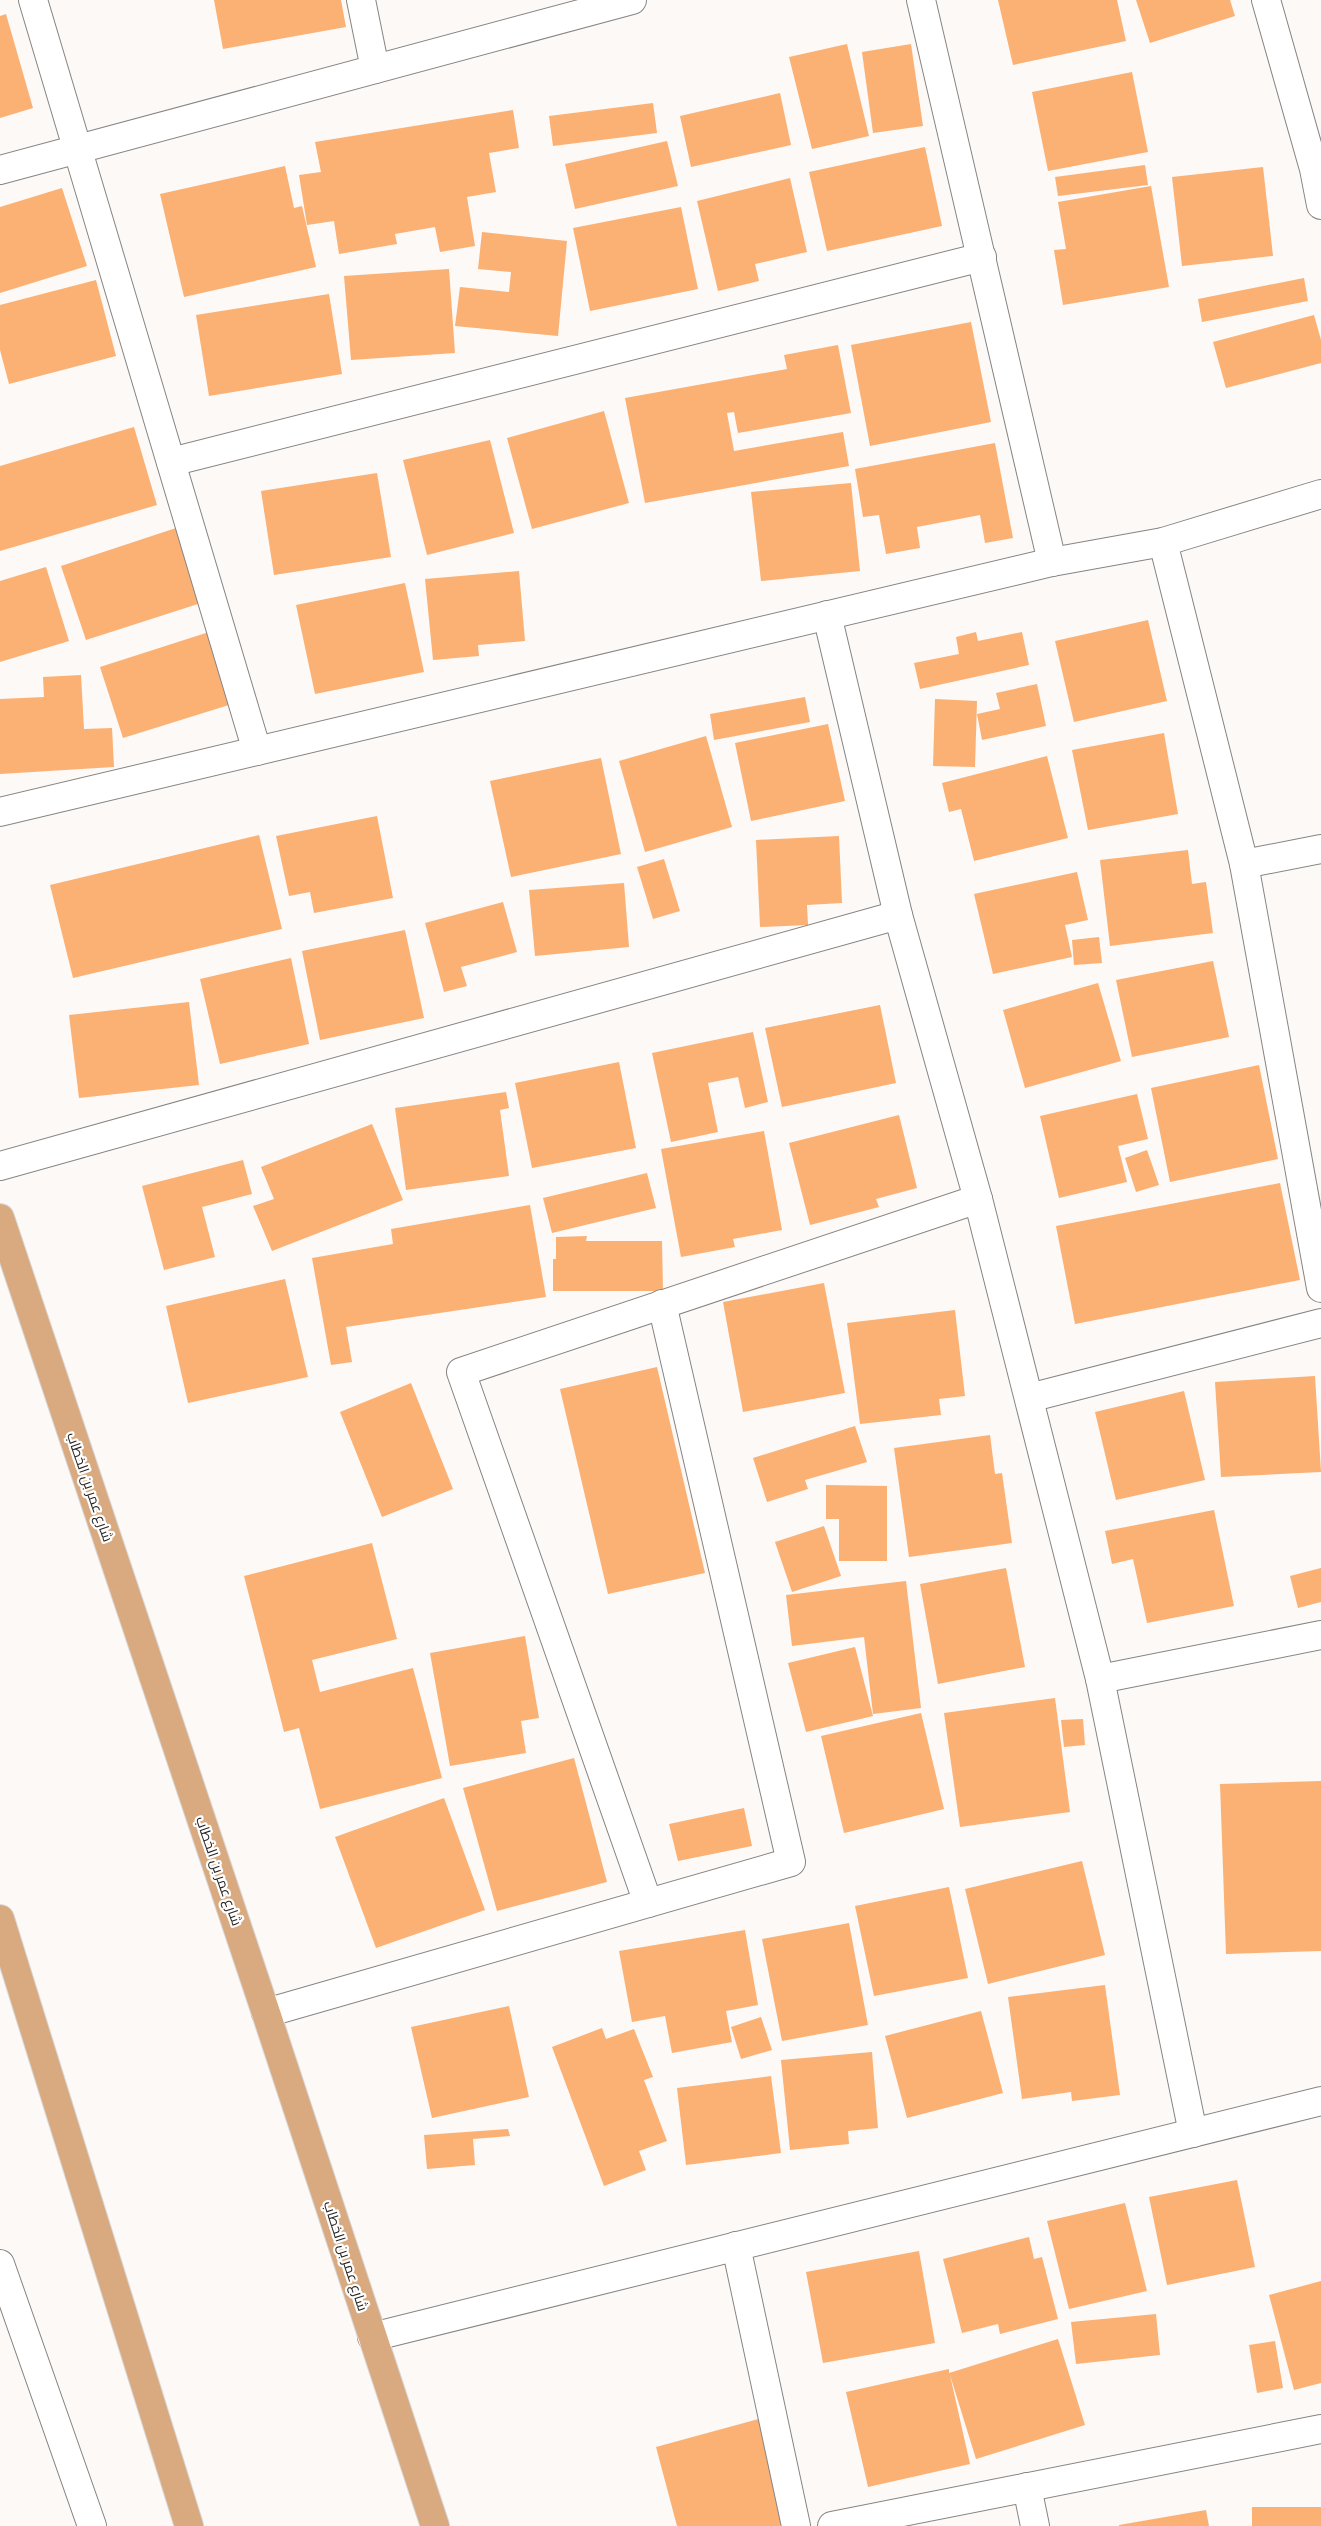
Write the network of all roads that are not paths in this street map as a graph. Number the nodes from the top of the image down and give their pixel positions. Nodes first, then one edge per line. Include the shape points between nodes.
1 (34, 0) edge
2 (361, 0) edge
3 (632, 0) edge
4 (921, 0) edge
5 (1266, 0) edge
6 (375, 69) junction
7 (77, 149) junction
8 (1317, 168) edge
9 (0, 170) edge
10 (1321, 205) edge
11 (982, 257) junction
12 (170, 462) junction
13 (1321, 494) edge
14 (1162, 542) junction
15 (1052, 562) junction
16 (827, 615) junction
17 (257, 751) junction
18 (0, 812) edge
19 (1321, 849) edge
20 (1244, 864) junction
21 (898, 915) junction
22 (0, 1166) edge
23 (978, 1199) junction
24 (0, 1218) edge
25 (1321, 1288) edge
26 (662, 1304) junction
27 (1321, 1323) edge
28 (1028, 1398) junction
29 (1321, 1635) edge
30 (1100, 1679) junction
31 (648, 1903) junction
32 (0, 1919) edge
33 (266, 2013) junction
34 (1321, 2101) edge
35 (1193, 2133) junction
36 (736, 2246) junction
37 (0, 2264) edge
38 (372, 2336) junction
39 (1321, 2429) edge
40 (1027, 2487) junction
41 (92, 2526) edge
42 (189, 2526) edge
43 (435, 2526) edge
44 (796, 2526) edge
45 (832, 2526) edge
46 (1035, 2526) edge

1 - 7 street
2 - 6 street
3 - 6 street
4 - 11 street
5 - 8 street
6 - 7 street
7 - 9 street
7 - 12 street
8 - 10 street
11 - 12 street
11 - 15 street
12 - 17 street
13 - 14 street
14 - 15 street
14 - 20 street
15 - 16 street
16 - 17 street
16 - 21 street
17 - 18 street
19 - 20 street
20 - 25 street
21 - 22 street
21 - 23 street
23 - 26 street
23 - 28 street
24 - 33 main road, شارع عمر بن الخطاب
26 - 31 street via 791,1862
26 - 31 street via 461,1372
27 - 28 street
28 - 30 street
29 - 30 street
30 - 35 street
31 - 33 street
32 - 42 main road
33 - 38 main road, شارع عمر بن الخطاب
34 - 35 street
35 - 36 street
36 - 38 street
36 - 44 street
37 - 41 street
38 - 43 main road, شارع عمر بن الخطاب
39 - 40 street
40 - 45 street
40 - 46 street

